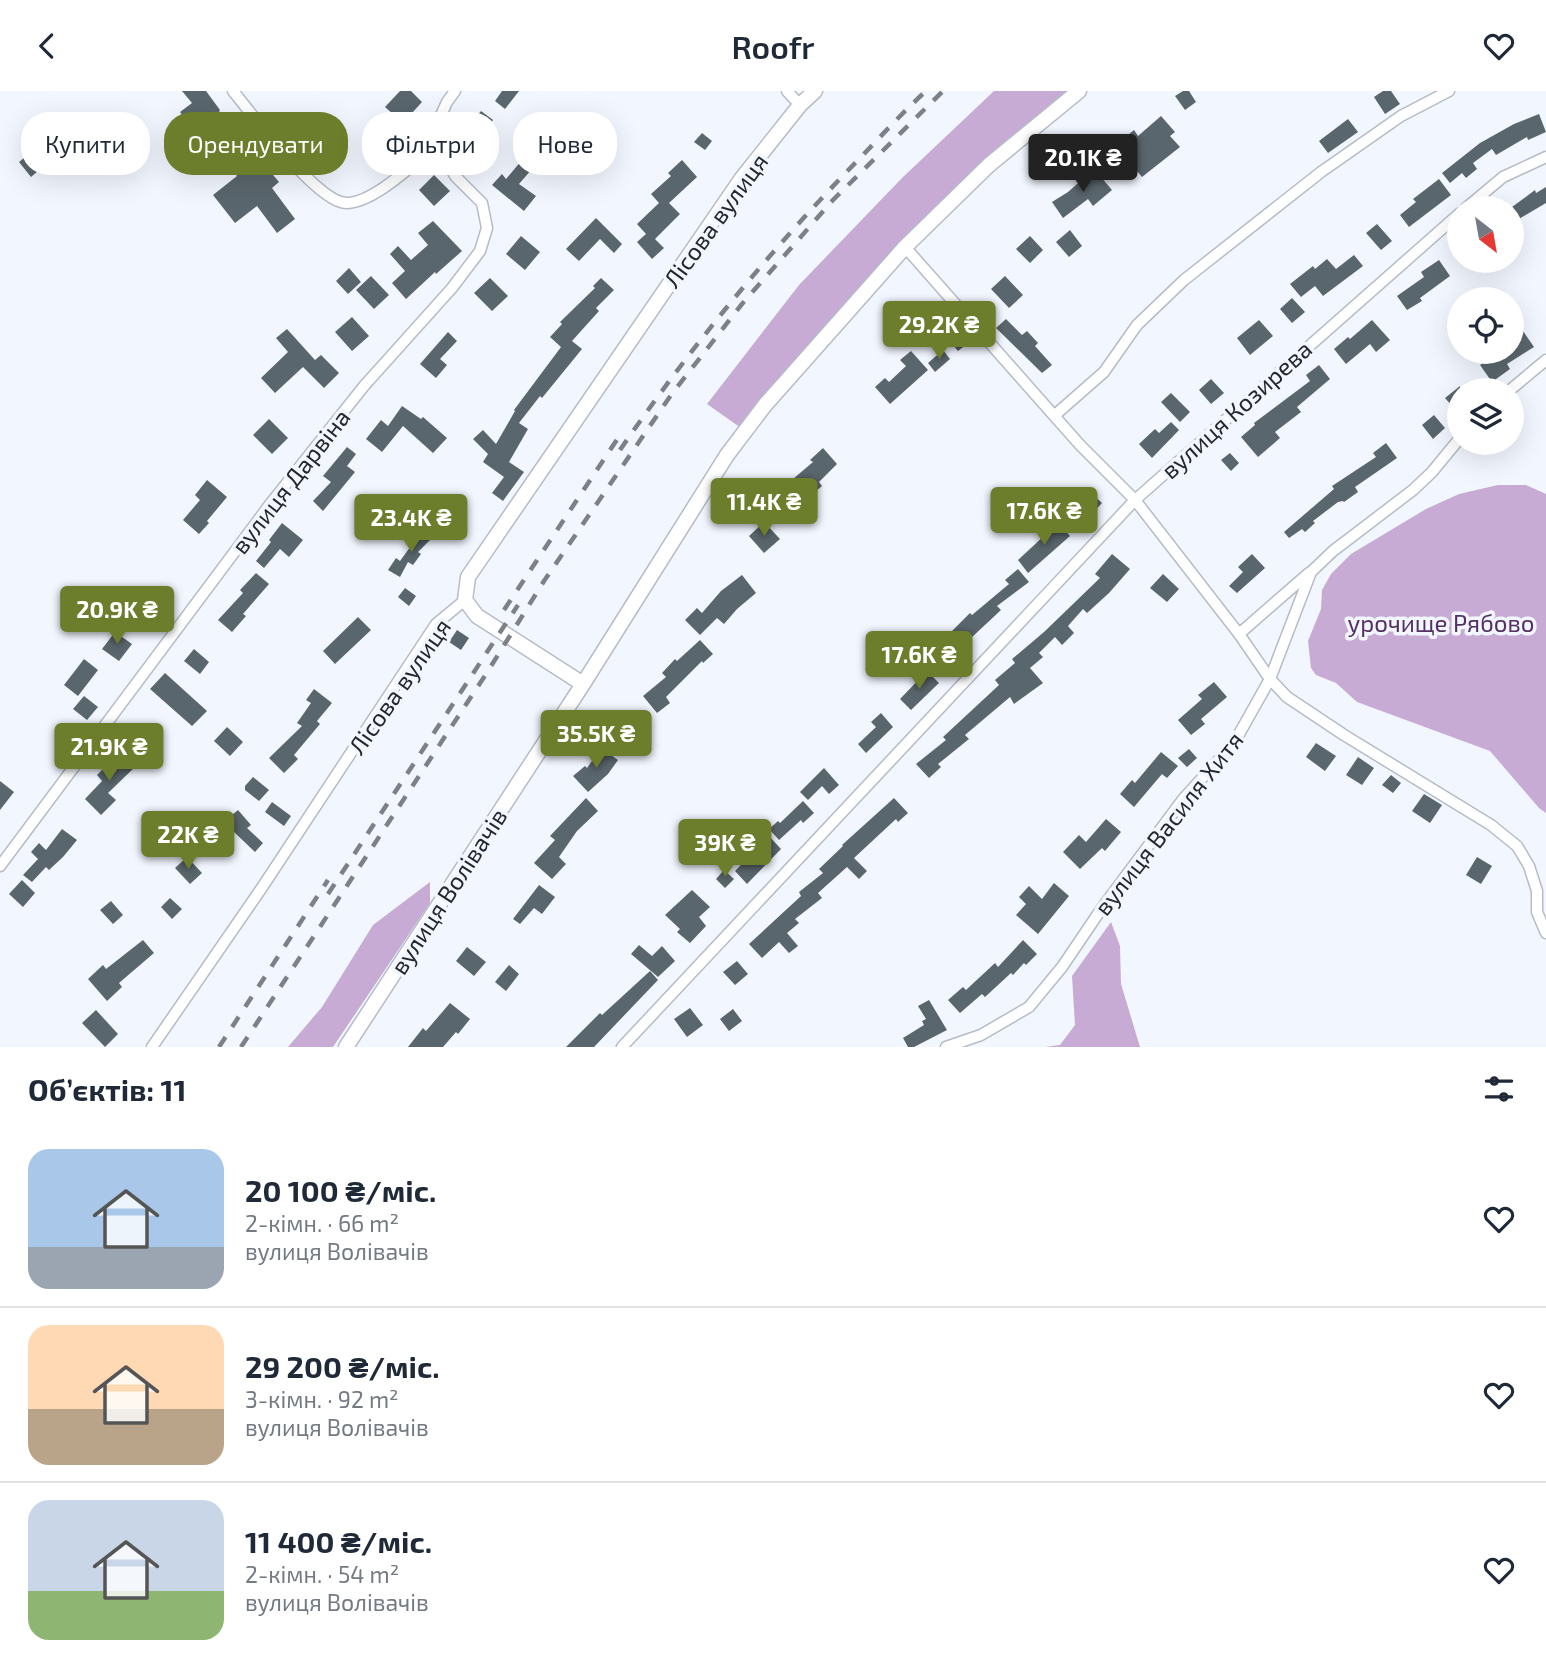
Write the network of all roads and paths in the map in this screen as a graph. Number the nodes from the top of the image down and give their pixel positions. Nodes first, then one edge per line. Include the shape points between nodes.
1 (233, 91) edge
2 (455, 91) edge
3 (787, 91) edge
4 (815, 91) edge
5 (1079, 91) edge
6 (1449, 91) edge
7 (800, 105) junction
8 (442, 112) edge
9 (1546, 157) edge
10 (398, 175) edge
11 (455, 175) edge
12 (1480, 196) edge
13 (1447, 224) edge
14 (905, 247) junction
15 (1546, 360) edge
16 (1524, 378) edge
17 (1055, 415) junction
18 (1447, 454) edge
19 (1135, 499) junction
20 (1311, 572) junction
21 (465, 600) junction
22 (1239, 634) junction
23 (1270, 679) junction
24 (583, 684) junction
25 (0, 866) edge
26 (1546, 933) edge
27 (152, 1047) edge
28 (346, 1047) edge
29 (622, 1047) edge
30 (946, 1047) edge

1 - 10 street via 290,160 329,197 346,203 370,197
2 - 8 street
3 - 7 street
4 - 7 street, Лісова вулиця
5 - 14 street, вулиця Волівачів via 989,165
6 - 17 street via 1401,116 1321,172 1184,280 1137,325 1104,373
7 - 21 street, Лісова вулиця via 742,178 468,577
9 - 12 street via 1503,177
11 - 25 street, вулиця Дарвіна via 482,203 487,228 480,251 271,503
13 - 19 street, вулиця Козирева
14 - 17 street
14 - 24 street, вулиця Волівачів via 765,405 727,455
15 - 16 street
17 - 19 street
18 - 20 street, вулиця Василя Хитя via 1413,490
19 - 22 street
19 - 29 street, вулиця Козирева
20 - 22 street
20 - 23 street, вулиця Василя Хитя
21 - 24 street via 469,609 492,627
21 - 27 street, Лісова вулиця via 436,624
22 - 23 street
23 - 26 street via 1287,697 1517,846 1529,866 1537,891 1537,912
23 - 30 street, вулиця Василя Хитя via 1234,743 1184,798 1029,1007 981,1035
24 - 28 street, вулиця Волівачів

